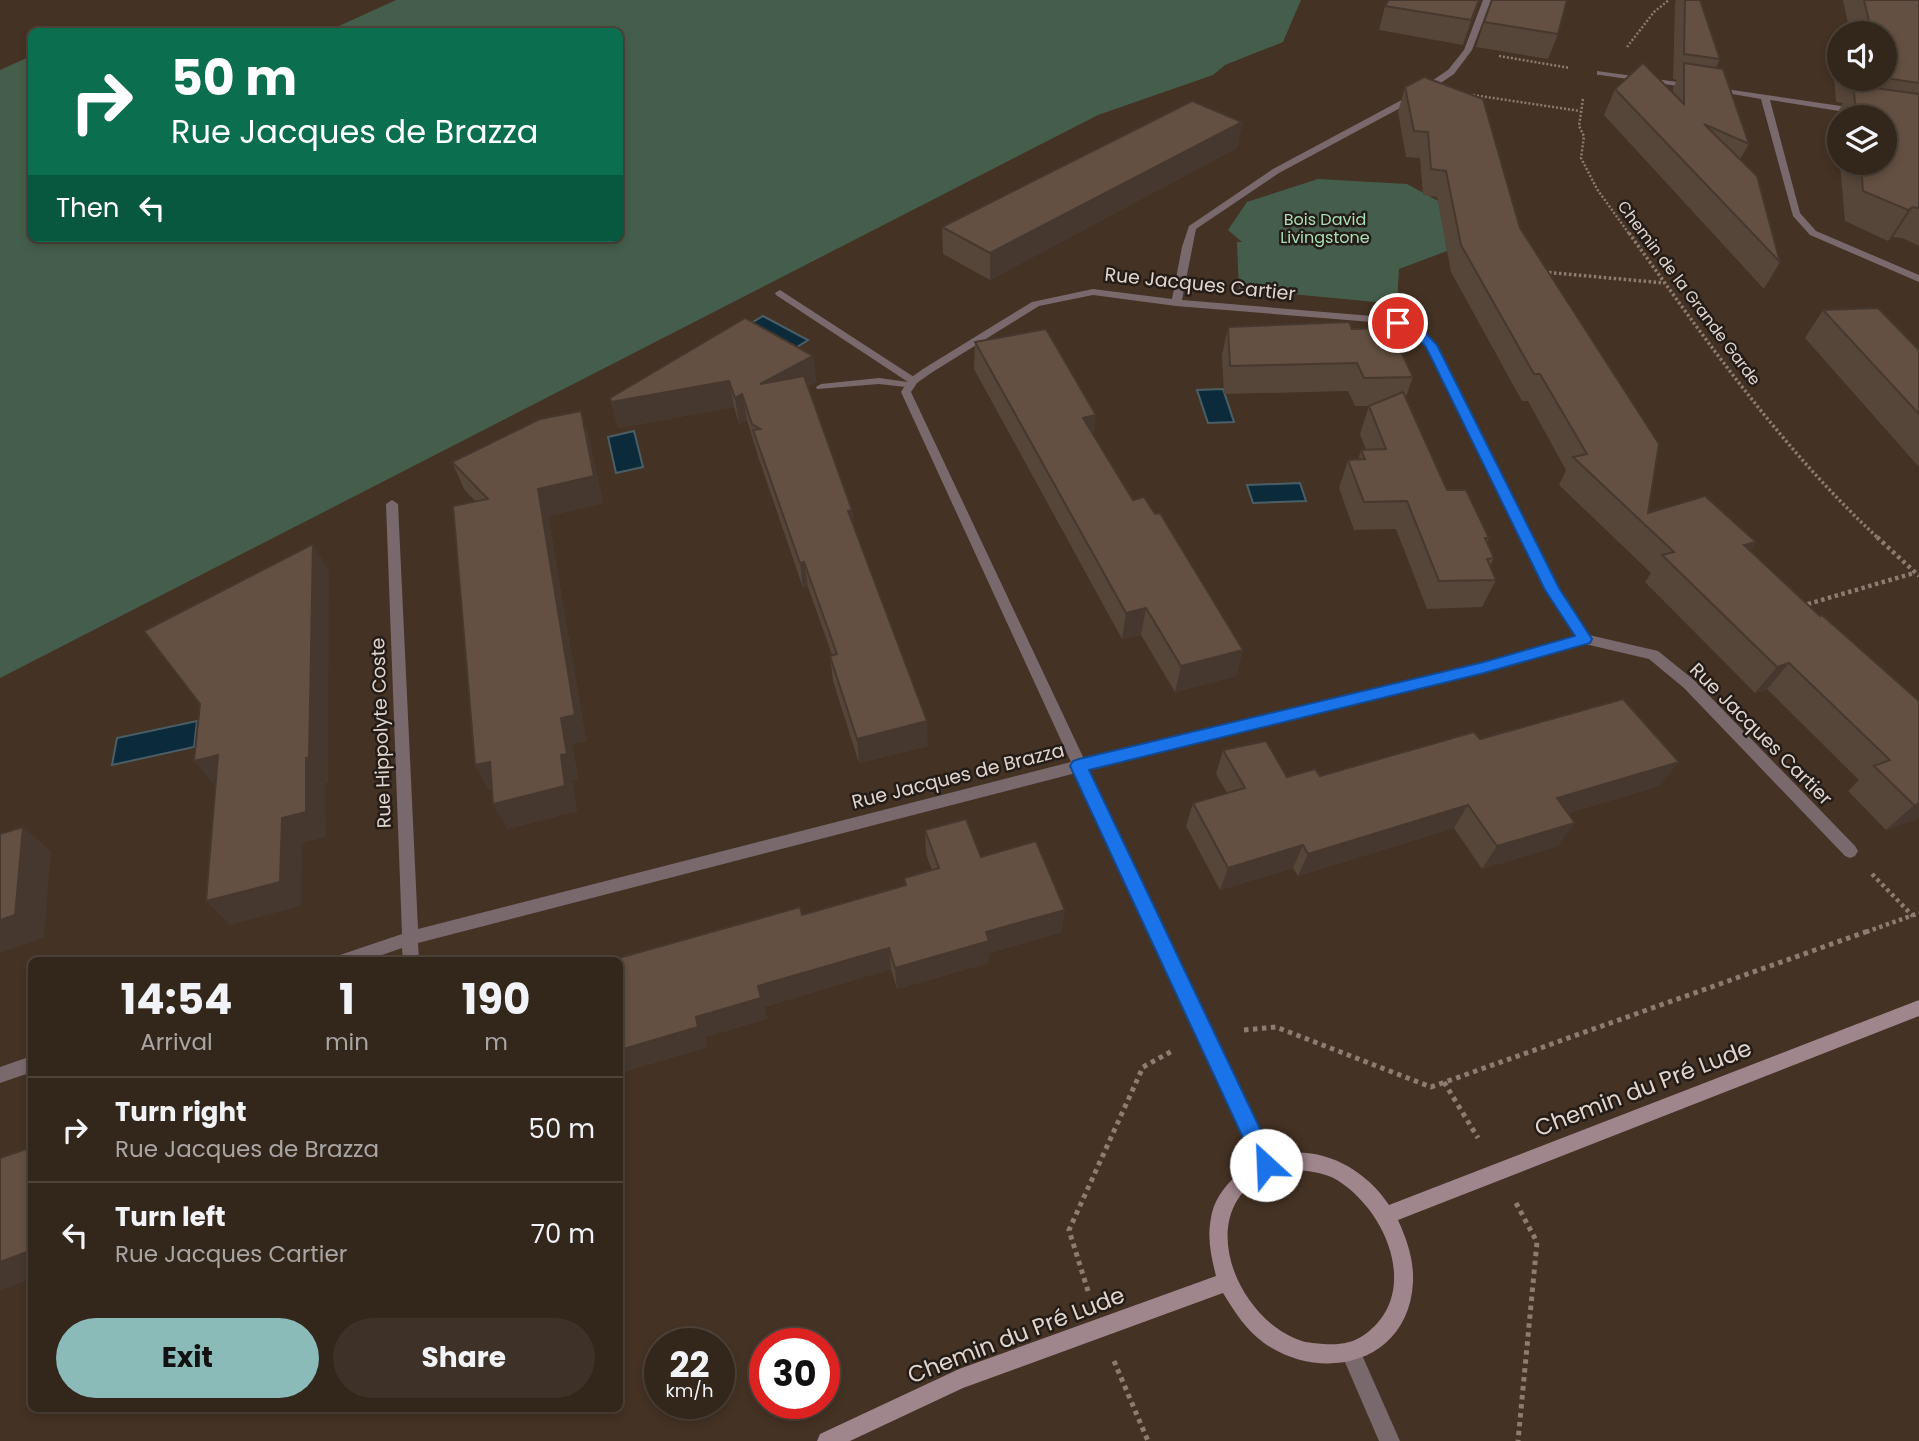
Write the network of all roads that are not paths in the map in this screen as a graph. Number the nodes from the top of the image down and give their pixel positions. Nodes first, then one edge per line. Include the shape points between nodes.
1 (1487, 0) edge
2 (1600, 73) road end
3 (1696, 87) edge
4 (1710, 89) edge
5 (1765, 97) junction
6 (1827, 106) edge
7 (1919, 279) edge
8 (780, 293) dead end
9 (1177, 303) junction
10 (912, 384) junction
11 (821, 387) dead end
12 (392, 504) dead end
13 (1585, 639) junction
14 (1079, 766) junction
15 (1850, 851) road end
16 (411, 938) junction
17 (355, 957) edge
18 (411, 957) edge
19 (1919, 1007) edge
20 (28, 1065) edge
21 (0, 1075) edge
22 (1266, 1165) junction
23 (1386, 1215) junction
24 (1226, 1282) junction
25 (1351, 1353) junction
26 (827, 1441) edge
27 (1390, 1441) edge

1 - 9 street via 1468,50 1451,72 1276,171 1192,228
2 - 3 street
4 - 5 street
5 - 6 street
5 - 7 street via 1796,214 1813,233
8 - 10 street
9 - 10 street, Rue Jacques Cartier via 1093,292 1036,304
9 - 13 street, Rue Jacques Cartier via 1384,320 1424,335 1553,590
10 - 11 street via 879,381
10 - 14 street via 906,393
12 - 16 street, Rue Hippolyte Coste
13 - 14 street, Rue Jacques de Brazza via 1484,668
13 - 15 street, Rue Jacques Cartier via 1653,655 1689,684
14 - 16 street, Rue Jacques de Brazza
14 - 22 street
16 - 17 street, Rue Jacques de Brazza
16 - 18 street, Rue Hippolyte Coste
19 - 23 street, Chemin du Pré Lude
20 - 21 street
22 - 23 street via 1291,1160 1317,1163 1367,1191
22 - 24 street via 1245,1178 1228,1198 1219,1224 1218,1253
23 - 25 street via 1400,1247 1405,1281 1397,1312 1379,1338
24 - 25 street via 1243,1311 1265,1334 1293,1350 1323,1356
24 - 26 street, Chemin du Pré Lude via 959,1379
25 - 27 street

